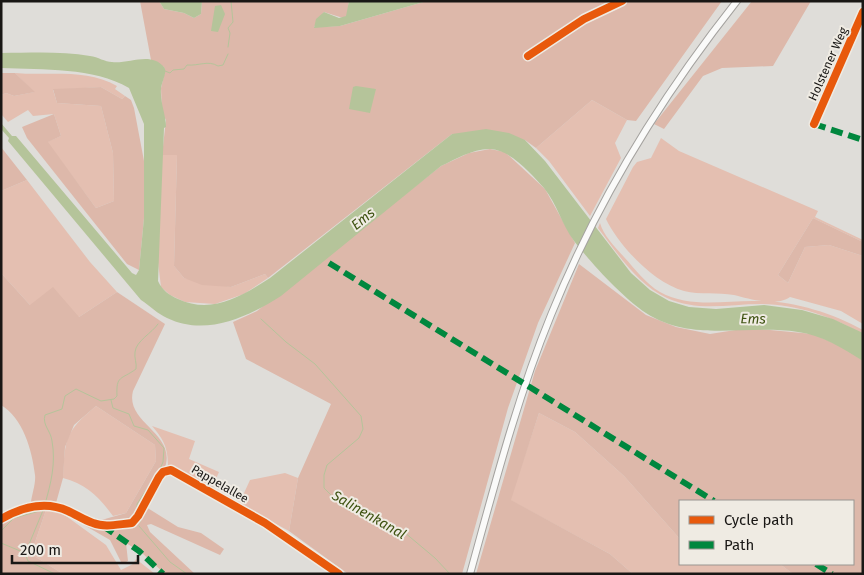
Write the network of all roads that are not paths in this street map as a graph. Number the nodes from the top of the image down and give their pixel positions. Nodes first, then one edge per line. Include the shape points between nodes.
1 (622, 1) edge
2 (738, 1) edge
3 (863, 12) edge
4 (528, 56) dead end
5 (814, 124) dead end
6 (40, 505) dead end
7 (339, 574) edge
8 (470, 574) edge

1 - 4 street via 584,19
2 - 8 main road via 695,55 634,149 594,222 566,282 525,386
3 - 5 street, Holstener Weg
6 - 7 street, Pappelallee via 102,525 132,523 159,477 171,470 264,523

